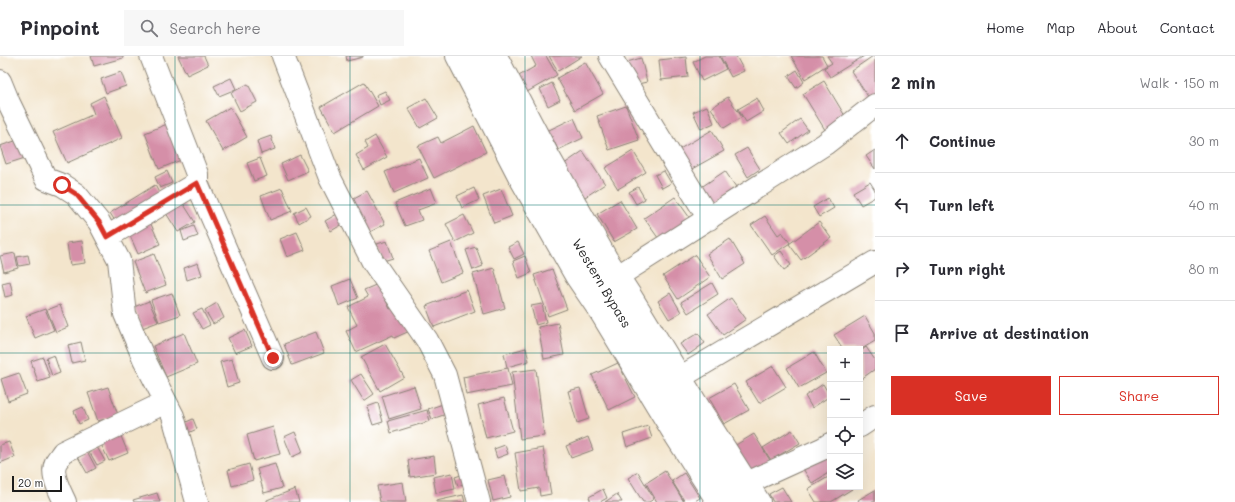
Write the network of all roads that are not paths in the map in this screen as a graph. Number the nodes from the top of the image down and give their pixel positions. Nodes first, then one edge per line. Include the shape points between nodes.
1 (151, 56) edge
2 (283, 56) edge
3 (457, 56) edge
4 (476, 56) edge
5 (496, 56) edge
6 (610, 56) edge
7 (0, 81) edge
8 (875, 105) edge
9 (197, 183) junction
10 (709, 219) junction
11 (107, 237) junction
12 (875, 262) edge
13 (618, 276) junction
14 (273, 358) dead end
15 (681, 377) junction
16 (166, 402) junction
17 (875, 416) edge
18 (863, 424) edge
19 (827, 446) edge
20 (743, 492) edge
21 (65, 502) edge
22 (197, 502) edge
23 (479, 502) edge
24 (718, 502) edge
25 (759, 502) edge

1 - 9 street via 197,174
2 - 23 street via 330,178 373,262 427,340 445,376
3 - 24 street via 519,176 576,276
4 - 20 street, Western Bypass via 552,199 606,291
5 - 13 street via 550,159
6 - 10 street
7 - 11 street via 46,179 76,194 99,222
8 - 10 street via 825,144
9 - 11 street
9 - 14 street
10 - 13 street
11 - 16 street via 119,260 125,314
12 - 15 street
13 - 15 street
15 - 20 street
16 - 21 street via 63,452 55,464 54,471 58,489
16 - 22 street via 173,416
17 - 18 street
19 - 20 street
20 - 25 street

